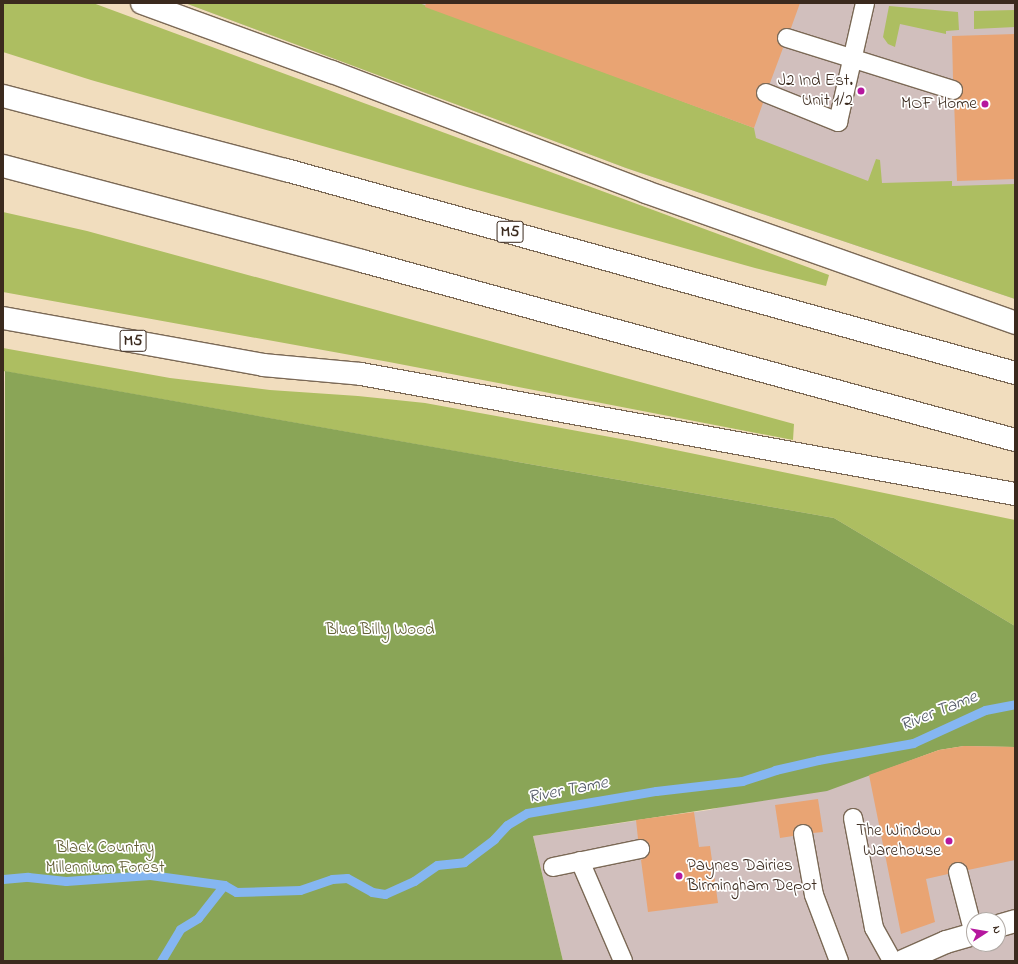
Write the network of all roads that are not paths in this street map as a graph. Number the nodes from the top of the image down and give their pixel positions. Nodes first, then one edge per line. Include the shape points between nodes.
1 (142, 3) edge
2 (865, 3) edge
3 (787, 38) dead end
4 (852, 58) junction
5 (954, 90) dead end
6 (766, 94) dead end
7 (3, 96) edge
8 (3, 166) edge
9 (3, 318) edge
10 (1015, 323) edge
11 (1015, 373) edge
12 (1015, 440) edge
13 (1015, 494) edge
14 (853, 818) dead end
15 (803, 834) dead end
16 (640, 849) dead end
17 (580, 862) junction
18 (553, 867) dead end
19 (958, 872) dead end
20 (968, 912) edge
21 (966, 936) edge
22 (623, 961) edge
23 (839, 961) edge
24 (892, 961) edge
25 (904, 961) edge

1 - 10 main road via 332,72 646,192
2 - 4 lane
3 - 4 lane
4 - 5 lane
4 - 6 lane via 838,122
7 - 11 main road, M5 via 293,172
8 - 12 main road via 362,261
9 - 13 main road, M5 via 263,365 361,374
14 - 24 lane via 874,928
15 - 23 lane via 814,895
16 - 17 lane
17 - 18 lane
17 - 22 lane
19 - 20 lane
21 - 25 main road via 946,942

